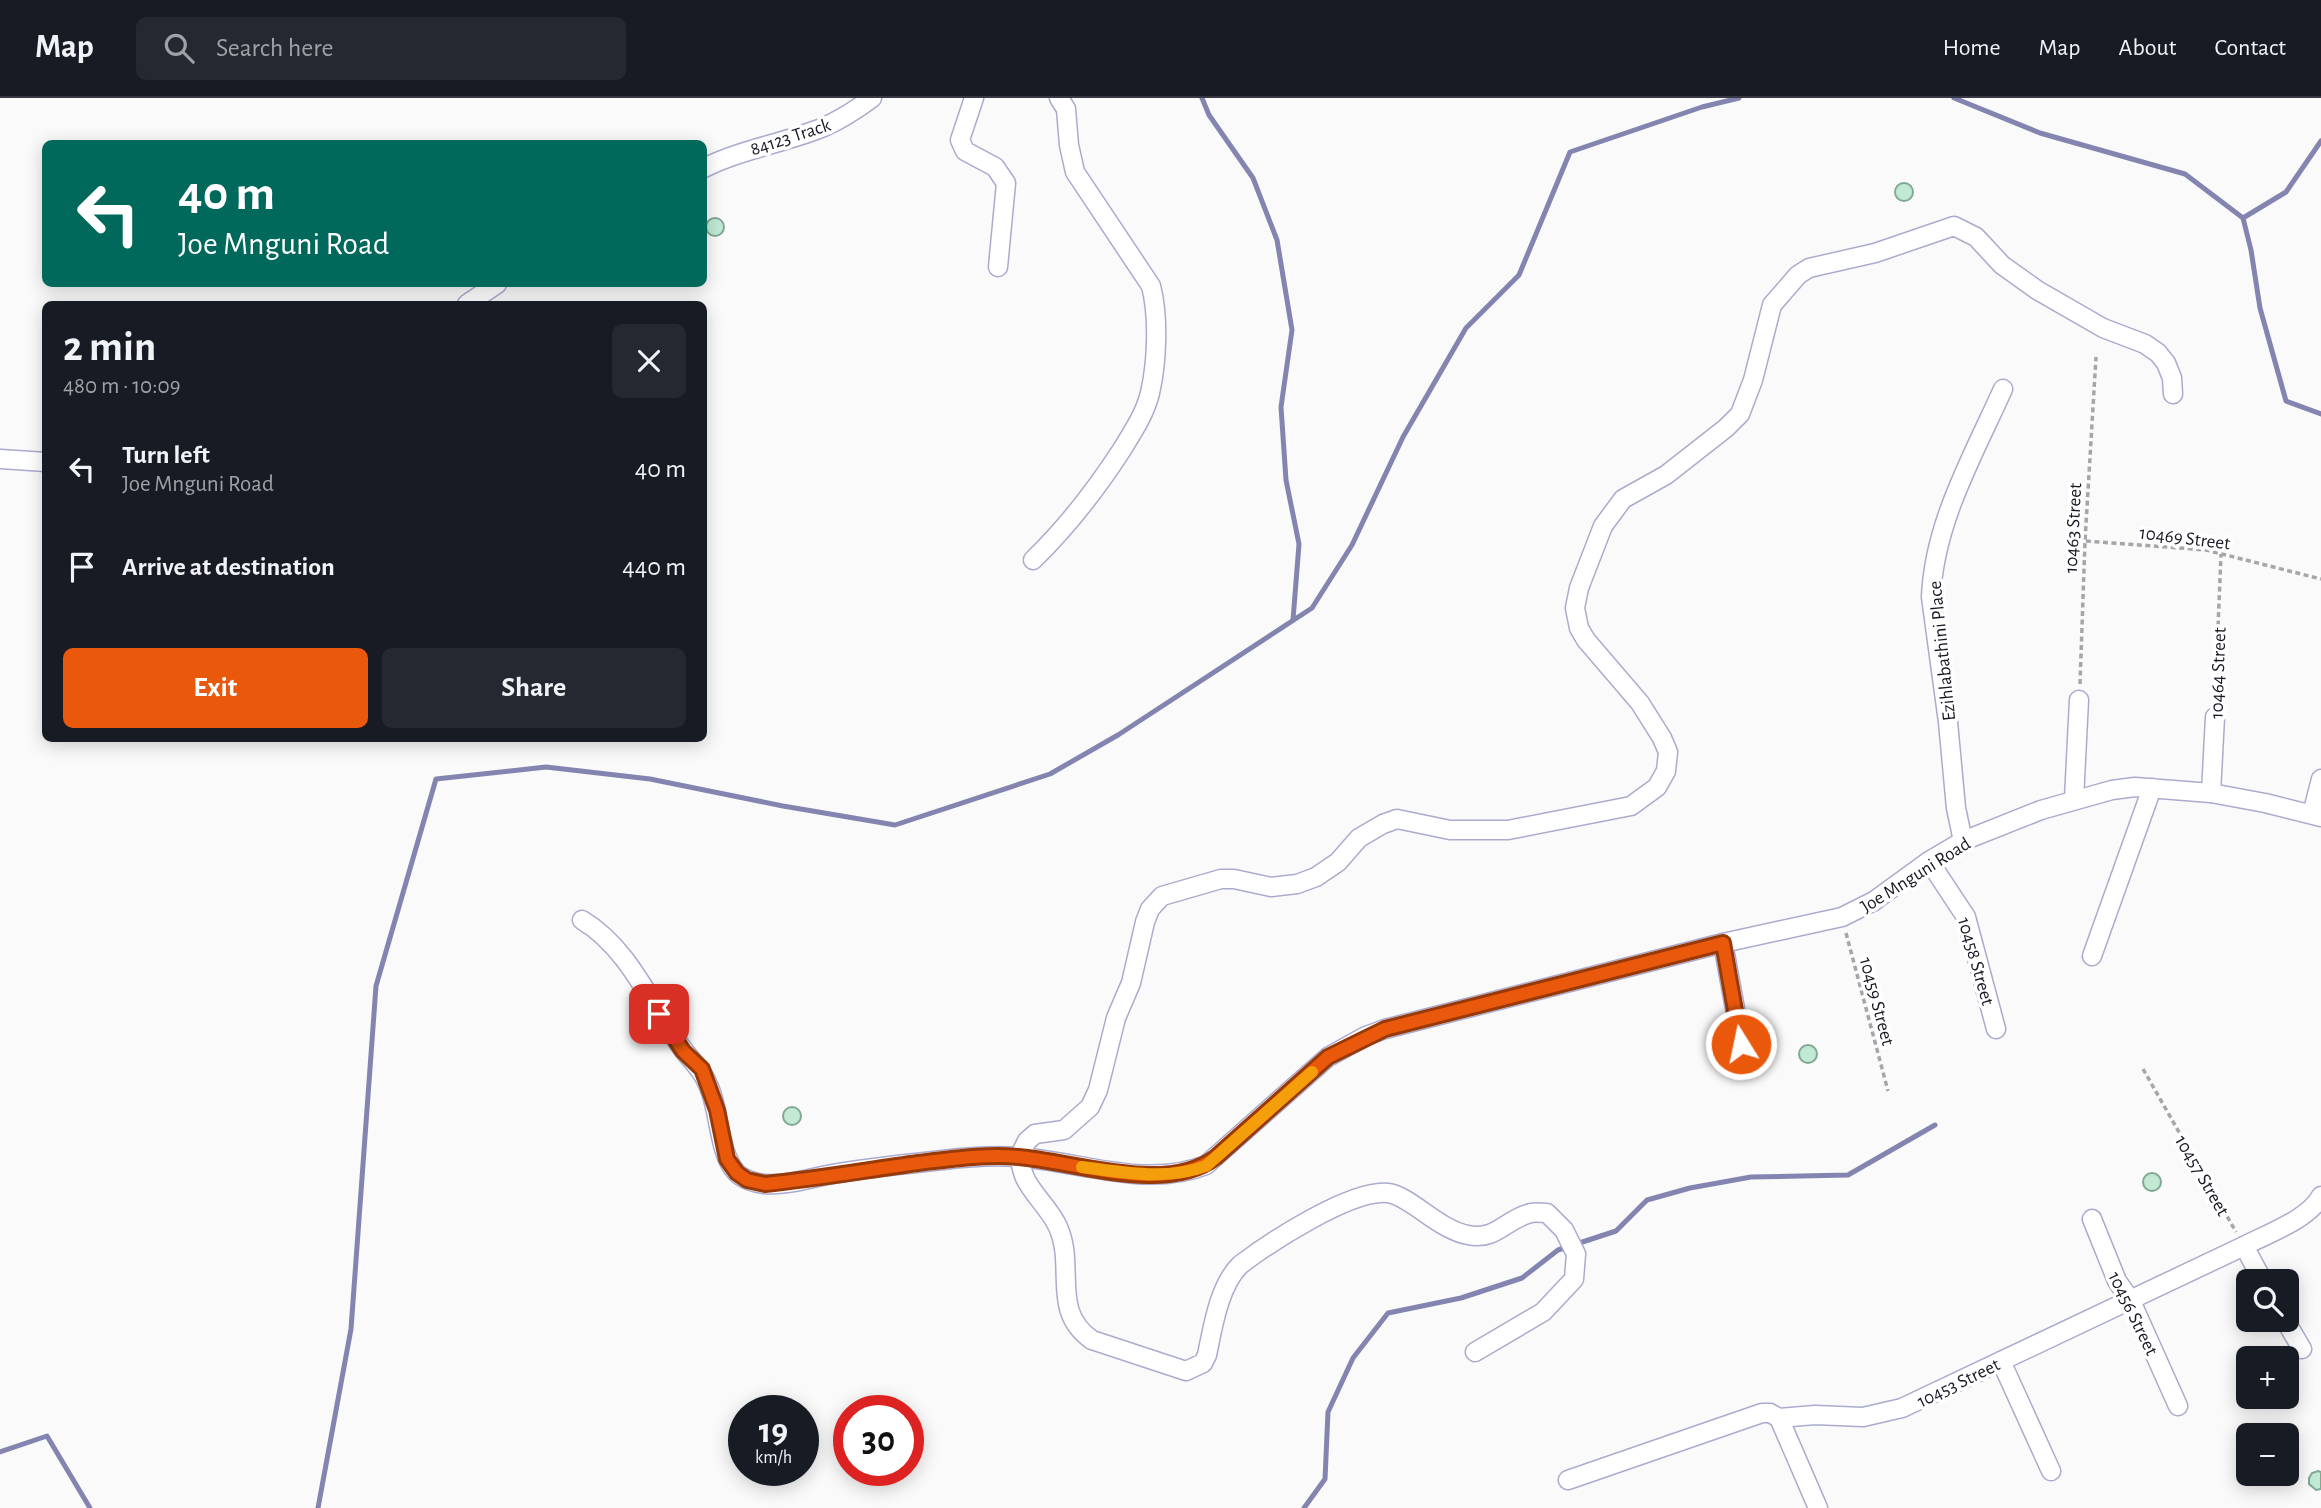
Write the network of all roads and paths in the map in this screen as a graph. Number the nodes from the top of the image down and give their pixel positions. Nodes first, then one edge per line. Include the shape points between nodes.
1 (872, 98) edge
2 (974, 98) edge
3 (1059, 98) edge
4 (707, 167) edge
5 (998, 267) dead end
6 (492, 287) edge
7 (472, 301) edge
8 (2095, 357) dead end
9 (2003, 389) dead end
10 (2173, 394) dead end
11 (0, 459) edge
12 (42, 462) edge
13 (2085, 541) junction
14 (2221, 554) junction
15 (1033, 560) dead end
16 (2321, 579) edge
17 (2079, 700) joint
18 (2215, 717) joint
19 (2321, 779) edge
20 (2152, 788) junction
21 (2211, 793) junction
22 (2074, 799) junction
23 (2316, 816) edge
24 (1963, 841) junction
25 (1929, 860) junction
26 (1842, 917) junction
27 (582, 920) dead end
28 (1723, 943) junction
29 (2092, 956) dead end
30 (1996, 1029) dead end
31 (1746, 1069) dead end
32 (2143, 1069) dead end
33 (1888, 1091) dead end
34 (1019, 1157) junction
35 (2321, 1196) edge
36 (2092, 1219) dead end
37 (2244, 1246) junction
38 (2256, 1269) edge
39 (2131, 1301) junction
40 (2292, 1332) edge
41 (2302, 1349) dead end
42 (1475, 1352) dead end
43 (2001, 1361) junction
44 (2178, 1406) dead end
45 (1779, 1418) junction
46 (2052, 1471) dead end
47 (1568, 1480) dead end
48 (1818, 1508) edge

1 - 4 street, 84123 Track via 823,127
2 - 5 street via 960,140 965,151 995,167 1006,183
3 - 15 street via 1066,109 1076,172 1151,286 1156,331 1150,394 1135,429 1080,509
6 - 7 street
8 - 13 path, 10463 Street
9 - 24 street, Ezihlabathini Place via 1943,529 1932,576
10 - 34 street via 2172,377 2158,353 2037,290 2002,265 1976,237 1954,226 1798,275 1772,306 1740,414 1666,475 1623,499 1602,526 1579,588 1575,608 1579,628 1640,703 1668,752 1666,771 1657,787 1631,806 1508,830 1450,830 1397,819 1359,838 1338,862 1297,884 1271,887 1221,879 1162,896 1145,922 1131,983 1090,1107 1064,1130 1035,1134
11 - 12 street
13 - 14 path, 10469 Street
13 - 17 path, 10463 Street
14 - 16 path, 10469 Street
14 - 18 path, 10464 Street
17 - 22 street
18 - 21 street, 10464 Street
19 - 23 street
20 - 21 street, Joe Mnguni Road
20 - 22 street, Joe Mnguni Road via 2112,790
20 - 29 street
21 - 23 street, Joe Mnguni Road
22 - 24 street, Joe Mnguni Road
24 - 25 street, Joe Mnguni Road
25 - 26 street, Joe Mnguni Road via 1874,901
25 - 30 street, 10458 Street via 1966,917
26 - 28 street, Joe Mnguni Road
26 - 33 path, 10459 Street
27 - 34 street, Joe Mnguni Road via 617,950 683,1051 702,1069 727,1159 747,1180 765,1184 942,1160
28 - 31 street
28 - 34 street, Joe Mnguni Road via 1366,1036 1328,1057 1206,1166 1191,1171 1139,1174
32 - 37 path, 10457 Street
34 - 42 street via 1026,1179 1058,1226 1066,1265 1066,1304 1081,1333 1186,1371 1203,1363 1207,1355 1233,1272 1292,1228 1360,1197 1389,1193 1440,1225 1488,1237 1531,1213 1547,1213 1564,1230 1576,1255 1574,1279 1543,1312
35 - 37 street, 10453 Street via 2299,1217
36 - 39 street, 10456 Street via 2117,1282
37 - 38 street
37 - 39 street, 10453 Street
39 - 43 street, 10453 Street
39 - 44 street, 10456 Street
40 - 41 street
43 - 45 street, 10453 Street via 1882,1414
43 - 46 street
45 - 47 street, 10453 Street via 1762,1413
45 - 48 street

